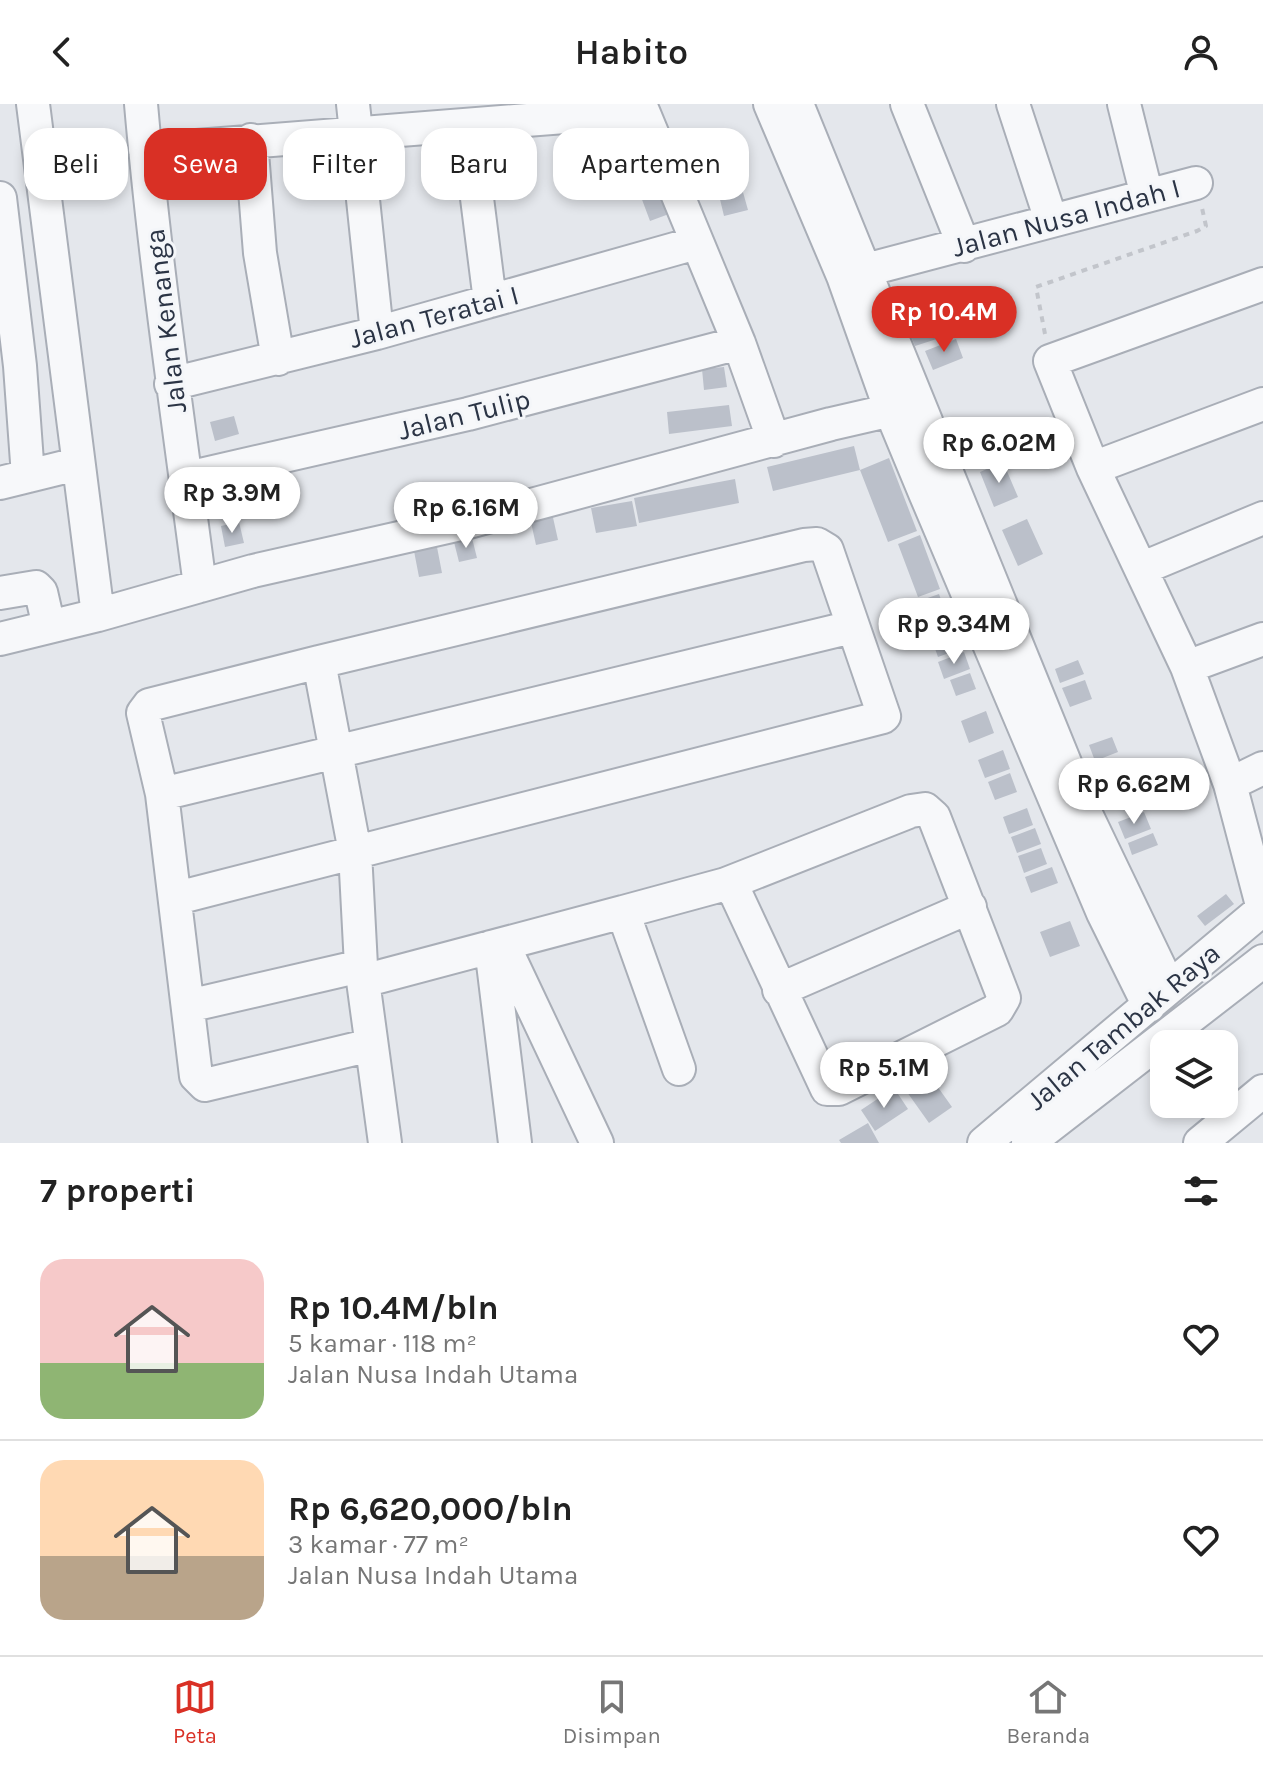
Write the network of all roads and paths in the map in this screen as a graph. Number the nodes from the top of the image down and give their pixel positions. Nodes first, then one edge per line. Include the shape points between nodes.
1 (33, 104) edge
2 (141, 104) edge
3 (770, 104) edge
4 (797, 104) edge
5 (907, 104) edge
6 (1013, 104) edge
7 (1124, 104) edge
8 (641, 108) edge
9 (354, 119) edge
10 (468, 127) junction
11 (267, 137) edge
12 (144, 138) edge
13 (1196, 183) joint
14 (1147, 196) junction
15 (0, 198) edge
16 (151, 200) edge
17 (256, 200) edge
18 (1051, 220) junction
19 (696, 243) junction
20 (964, 246) junction
21 (853, 273) junction
22 (1263, 284) edge
23 (490, 301) junction
24 (377, 333) junction
25 (739, 343) junction
26 (278, 359) junction
27 (1050, 361) junction
28 (171, 384) junction
29 (1263, 404) edge
30 (904, 407) junction
31 (774, 441) junction
32 (1093, 468) junction
33 (43, 473) edge
34 (187, 478) junction
35 (1263, 518) edge
36 (1143, 568) junction
37 (200, 586) junction
38 (0, 593) edge
39 (98, 615) junction
40 (49, 627) junction
41 (852, 627) junction
42 (0, 639) edge
43 (1263, 639) edge
44 (319, 662) junction
45 (1187, 667) junction
46 (337, 752) junction
47 (1263, 768) edge
48 (1230, 784) junction
49 (162, 794) junction
50 (355, 852) junction
51 (726, 884) junction
52 (177, 898) junction
53 (970, 907) junction
54 (1263, 909) edge
55 (623, 912) junction
56 (497, 946) junction
57 (1263, 961) edge
58 (362, 974) junction
59 (779, 990) junction
60 (1159, 996) junction
61 (188, 1006) junction
62 (371, 1045) junction
63 (679, 1069) dead end
64 (1263, 1091) edge
65 (385, 1143) edge
66 (515, 1143) edge
67 (597, 1143) edge
68 (984, 1143) edge
69 (1028, 1143) edge
70 (1200, 1143) edge

1 - 33 street
2 - 12 street, Jalan Kenanga
3 - 21 street
4 - 21 street
5 - 20 street
6 - 18 street
7 - 14 street
8 - 10 street
8 - 19 street
9 - 10 street
9 - 11 street
9 - 24 street
10 - 23 street
13 - 14 street, Jalan Nusa Indah I
13 - 27 path via 1206,226 1036,287
14 - 18 street, Jalan Nusa Indah I
15 - 33 street via 20,366
16 - 28 street, Jalan Kenanga
17 - 26 street
18 - 20 street, Jalan Nusa Indah I
19 - 23 street, Jalan Teratai I
19 - 25 street
20 - 21 street, Jalan Nusa Indah I
21 - 30 street
22 - 27 street
23 - 24 street, Jalan Teratai I
24 - 26 street, Jalan Teratai I
25 - 31 street
25 - 34 street, Jalan Tulip via 468,414
26 - 28 street, Jalan Teratai I
27 - 32 street
28 - 34 street, Jalan Kenanga
29 - 32 street
30 - 31 street
30 - 60 street via 1103,913
31 - 37 street
32 - 36 street
33 - 39 street
34 - 37 street, Jalan Kenanga
35 - 36 street
36 - 45 street
37 - 39 street
38 - 40 street via 36,587
39 - 40 street
40 - 42 street
41 - 44 street via 827,550 817,544
41 - 46 street
41 - 50 street via 883,717
43 - 45 street
44 - 46 street
44 - 49 street via 149,705 143,713
45 - 48 street
46 - 49 street
46 - 50 street
47 - 48 street
48 - 54 street
49 - 52 street
50 - 52 street
50 - 58 street
51 - 53 street via 925,809 934,817
51 - 55 street
51 - 59 street via 736,894
52 - 61 street
53 - 59 street
53 - 59 street via 1002,989 1004,998 997,1010 839,1089 827,1089 820,1080
54 - 60 street, Jalan Tambak Raya
55 - 56 street
55 - 63 street
56 - 58 street
56 - 66 street
56 - 67 street
57 - 69 street
58 - 61 street
58 - 62 street
60 - 68 street, Jalan Tambak Raya
61 - 62 street via 196,1076 205,1085
62 - 65 street
64 - 70 street

